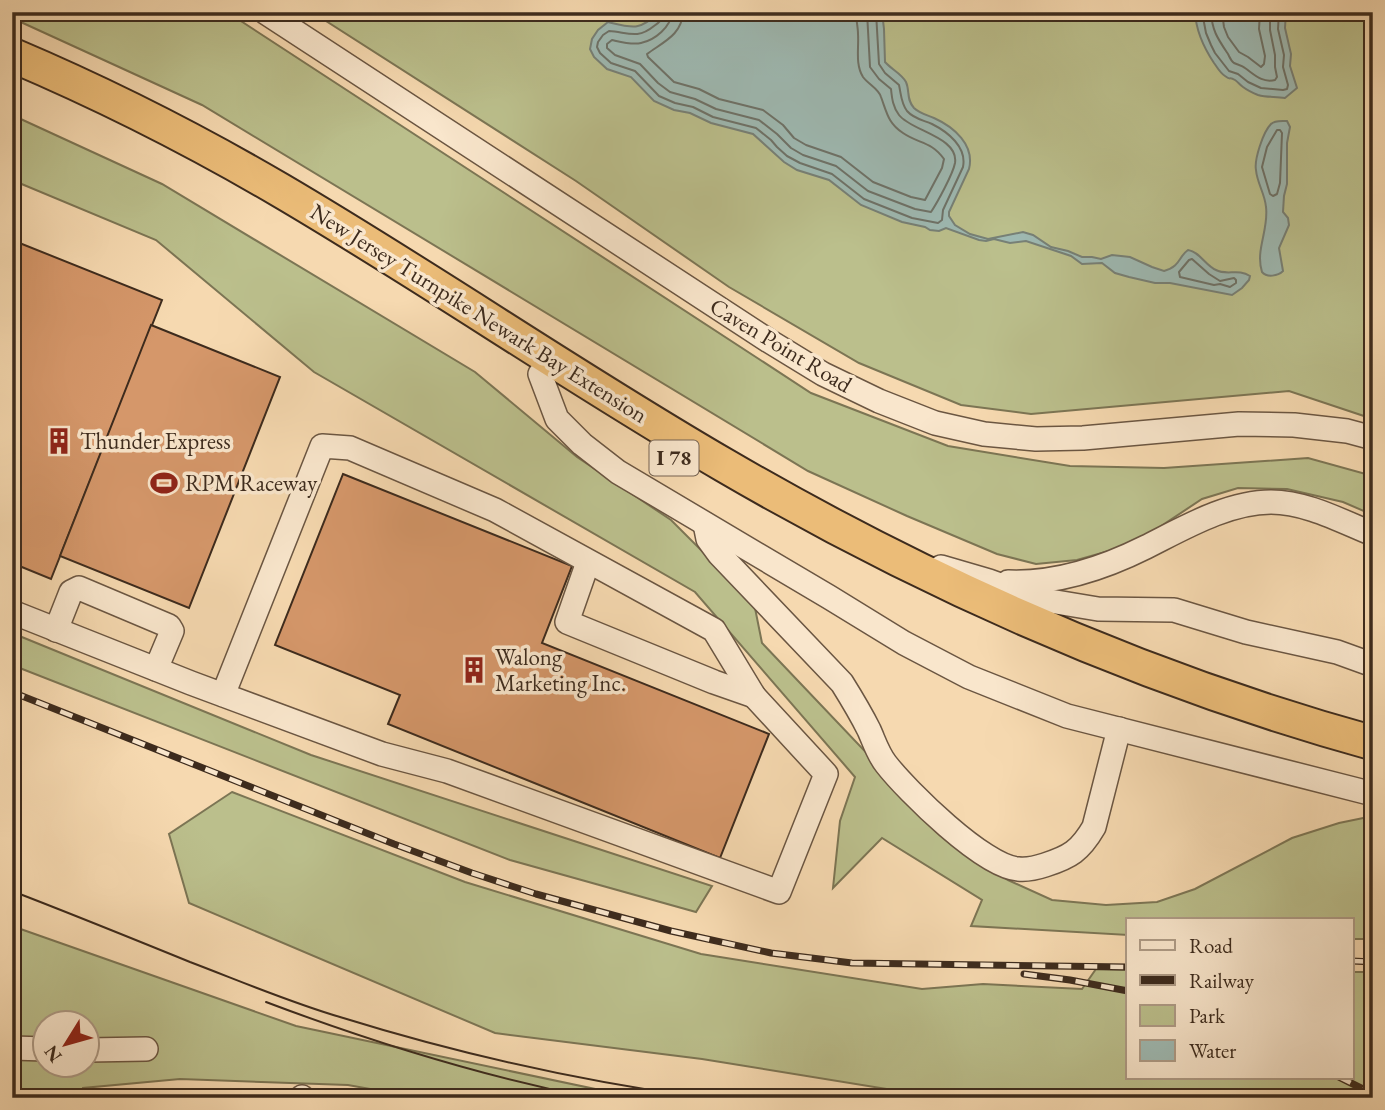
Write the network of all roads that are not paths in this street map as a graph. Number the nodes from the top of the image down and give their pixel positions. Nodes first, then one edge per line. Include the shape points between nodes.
1 (265, 12) edge
2 (12, 55) edge
3 (12, 77) edge
4 (540, 374) junction
5 (1373, 438) edge
6 (705, 524) junction
7 (1373, 534) edge
8 (869, 545) junction
9 (587, 562) junction
10 (989, 581) junction
11 (12, 612) edge
12 (56, 630) junction
13 (1373, 665) edge
14 (156, 669) junction
15 (223, 695) junction
16 (754, 696) junction
17 (1118, 729) junction
18 (1373, 743) edge
19 (1373, 764) edge
20 (1373, 794) edge
21 (12, 1048) edge
22 (32, 1049) edge
23 (102, 1049) edge
24 (146, 1049) dead end

1 - 5 street, Caven Point Road via 769,341 823,374 935,423 1036,439 1240,424 1294,425
2 - 8 highway, New Jersey Turnpike Newark Bay Extension / I 78 via 130,109 262,180 721,464
3 - 4 highway, New Jersey Turnpike Newark Bay Extension / I 78 via 228,184
4 - 6 street via 557,419 582,444 618,472
4 - 19 highway, New Jersey Turnpike Newark Bay Extension / I 78 via 775,518 962,613 1155,694
6 - 17 street via 969,677 1067,716
6 - 17 street via 708,539 719,554 842,683 884,762 922,804 992,859 1017,870 1035,868 1068,858 1086,841 1094,827
7 - 10 street via 1303,507 1272,502 1242,505 1084,572 1021,583
8 - 10 street
8 - 18 highway, New Jersey Turnpike Newark Bay Extension / I 78 via 988,603 1122,659
9 - 15 street via 495,510 419,476 350,448 322,446
9 - 16 street via 714,630
9 - 16 street via 567,622
10 - 13 street via 1038,599 1098,608 1174,610
11 - 12 street
12 - 14 street
12 - 14 street via 71,592 79,588 169,625 172,631
14 - 15 street
15 - 16 street via 779,892 826,774
17 - 20 street
21 - 22 street
23 - 24 street

